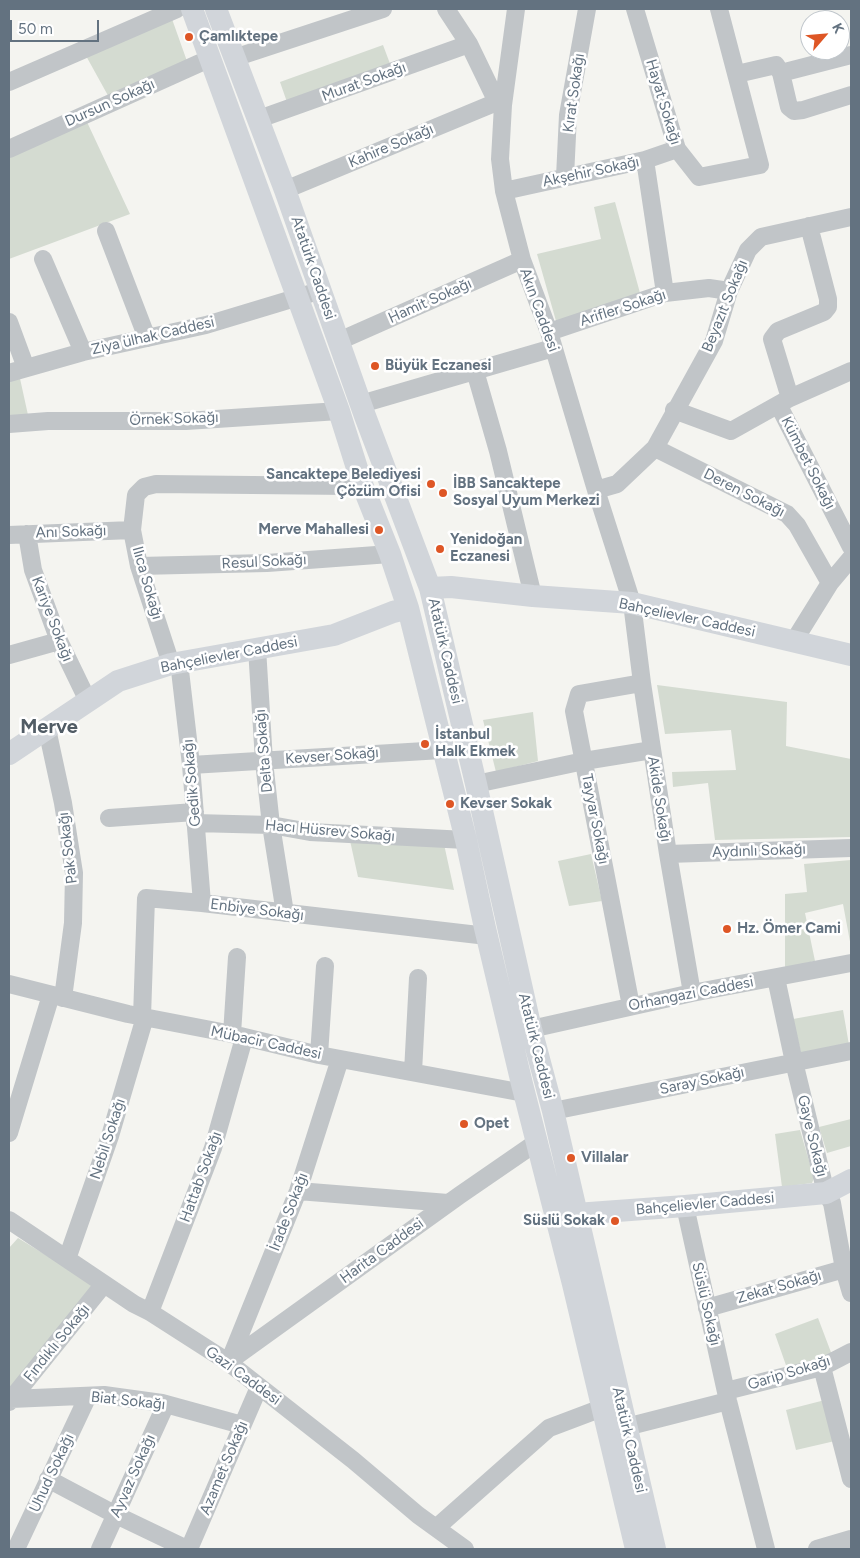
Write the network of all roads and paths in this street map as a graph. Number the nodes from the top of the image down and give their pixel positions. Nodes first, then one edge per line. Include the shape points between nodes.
1 (177, 9) edge
2 (192, 9) edge
3 (216, 9) edge
4 (383, 9) edge
5 (446, 9) edge
6 (516, 9) edge
7 (586, 9) edge
8 (635, 9) edge
9 (719, 9) edge
10 (469, 44) junction
11 (851, 54) edge
12 (211, 58) junction
13 (234, 58) junction
14 (781, 73) junction
15 (737, 74) junction
16 (9, 82) edge
17 (851, 95) edge
18 (500, 103) junction
19 (259, 119) junction
20 (9, 149) edge
21 (677, 149) junction
22 (645, 160) junction
23 (565, 178) junction
24 (285, 190) junction
25 (504, 191) junction
26 (851, 217) edge
27 (809, 226) junction
28 (106, 231) dead end
29 (43, 259) dead end
30 (522, 260) junction
31 (322, 290) junction
32 (729, 292) junction
33 (665, 293) junction
34 (297, 296) junction
35 (9, 322) edge
36 (147, 338) junction
37 (551, 340) junction
38 (338, 341) junction
39 (83, 352) junction
40 (26, 368) junction
41 (475, 371) junction
42 (851, 372) edge
43 (9, 373) edge
44 (785, 402) junction
45 (361, 404) junction
46 (674, 410) junction
47 (339, 411) junction
48 (9, 424) edge
49 (655, 448) junction
50 (362, 484) junction
51 (596, 490) junction
52 (132, 530) junction
53 (27, 534) junction
54 (9, 535) edge
55 (851, 547) edge
56 (390, 554) junction
57 (851, 558) edge
58 (139, 566) junction
59 (830, 583) junction
60 (430, 588) junction
61 (533, 596) junction
62 (632, 603) junction
63 (408, 608) junction
64 (59, 641) junction
65 (794, 641) junction
66 (257, 648) junction
67 (847, 650) edge
68 (9, 655) edge
69 (175, 663) junction
70 (642, 683) junction
71 (88, 701) junction
72 (46, 729) junction
73 (442, 750) junction
74 (652, 750) junction
75 (9, 754) edge
76 (584, 760) junction
77 (264, 761) junction
78 (191, 765) junction
79 (476, 784) junction
80 (109, 818) dead end
81 (195, 818) junction
82 (271, 825) junction
83 (466, 840) junction
84 (851, 848) edge
85 (668, 854) junction
86 (202, 903) junction
87 (285, 913) junction
88 (486, 936) junction
89 (237, 957) dead end
90 (851, 963) edge
91 (325, 966) dead end
92 (418, 978) dead end
93 (776, 978) junction
94 (9, 984) edge
95 (692, 994) junction
96 (57, 996) junction
97 (631, 1006) junction
98 (143, 1017) junction
99 (531, 1029) junction
100 (238, 1036) junction
101 (851, 1051) edge
102 (319, 1055) junction
103 (340, 1058) junction
104 (794, 1062) junction
105 (413, 1072) junction
106 (524, 1093) junction
107 (553, 1111) junction
108 (9, 1133) edge
109 (537, 1142) junction
110 (851, 1180) edge
111 (298, 1191) junction
112 (826, 1193) junction
113 (448, 1204) junction
114 (685, 1206) junction
115 (566, 1217) junction
116 (12, 1227) edge
117 (67, 1259) junction
118 (848, 1268) edge
119 (104, 1284) junction
120 (851, 1293) edge
121 (707, 1308) junction
122 (150, 1312) junction
123 (851, 1352) edge
124 (228, 1362) junction
125 (822, 1367) junction
126 (259, 1387) junction
127 (88, 1396) junction
128 (727, 1396) junction
129 (10, 1400) edge
130 (166, 1404) junction
131 (602, 1408) junction
132 (242, 1425) junction
133 (626, 1427) junction
134 (851, 1479) edge
135 (48, 1480) junction
136 (116, 1515) junction
137 (436, 1528) junction
138 (851, 1539) edge
139 (16, 1549) edge
140 (100, 1549) edge
141 (188, 1549) edge
142 (465, 1549) edge
143 (636, 1549) edge
144 (655, 1549) edge
145 (766, 1549) edge
146 (817, 1549) edge

1 - 16 street
2 - 12 main road, Atatürk Caddesi
3 - 13 main road, Atatürk Caddesi
4 - 13 street
5 - 10 street
6 - 18 street, Akın Caddesi
7 - 23 street, Kırat Sokağı via 568,116
8 - 21 street, Hayat Sokağı
9 - 15 street, Hayat Sokağı
10 - 18 street
10 - 19 street, Murat Sokağı
11 - 14 street
12 - 20 street, Dursun Sokağı
12 - 34 main road, Atatürk Caddesi
13 - 19 main road, Atatürk Caddesi
14 - 15 street via 776,65
14 - 17 street via 789,107 794,110
15 - 21 street, Hayat Sokağı via 760,165 699,177
18 - 24 street, Kahire Sokağı
18 - 25 street, Akın Caddesi via 500,159
19 - 24 main road, Atatürk Caddesi
21 - 22 street, Akşehir Sokağı
22 - 23 street, Akşehir Sokağı
22 - 33 street
23 - 25 street, Akşehir Sokağı
24 - 31 main road, Atatürk Caddesi
25 - 30 street, Akın Caddesi
26 - 27 street, Beyazıt Sokağı
27 - 32 street, Beyazıt Sokağı via 761,237 748,250
27 - 44 street, Kümbet Sokağı via 828,307 824,312 778,331 772,339
28 - 36 street
29 - 39 street
30 - 37 street, Akın Caddesi
30 - 38 street, Hamit Sokağı
31 - 34 street, Ziya ülhak Caddesi
31 - 38 main road, Atatürk Caddesi
32 - 33 street, Arifler Sokağı via 709,288
32 - 46 street, Beyazıt Sokağı via 714,341
33 - 37 street, Arifler Sokağı
34 - 36 street, Ziya ülhak Caddesi via 206,325
34 - 47 main road, Atatürk Caddesi
35 - 40 street
36 - 39 street, Ziya ülhak Caddesi
37 - 41 street, Arifler Sokağı
37 - 51 street, Akın Caddesi
38 - 45 main road, Atatürk Caddesi
39 - 40 street, Ziya ülhak Caddesi
40 - 43 street, Ziya ülhak Caddesi
41 - 45 street, Arifler Sokağı
41 - 61 street
42 - 44 street
44 - 46 street via 731,431
44 - 55 street, Kümbet Sokağı
45 - 60 main road, Atatürk Caddesi
46 - 49 street, Beyazıt Sokağı
47 - 48 street, Örnek Sokağı via 186,421
47 - 50 main road, Atatürk Caddesi
49 - 51 street, Beyazıt Sokağı via 617,484
49 - 59 street, Deren Sokağı via 787,514 797,525
50 - 52 street, Ilıca Sokağı via 156,484 144,487 136,495
50 - 56 main road, Atatürk Caddesi
51 - 62 street, Akın Caddesi
52 - 53 street, Anı Sokağı
52 - 58 street, Ilıca Sokağı
53 - 54 street, Anı Sokağı
53 - 64 street, Kariye Sokağı via 34,570
56 - 58 street, Resul Sokağı via 267,563
56 - 63 main road, Atatürk Caddesi
57 - 59 street
58 - 69 street, Ilıca Sokağı
59 - 65 street
60 - 61 main road, Bahçelievler Caddesi via 451,587
60 - 63 main road via 414,599
60 - 79 main road, Atatürk Caddesi
61 - 62 main road, Bahçelievler Caddesi
62 - 65 main road, Bahçelievler Caddesi
62 - 70 street, Akide Sokağı
63 - 66 main road, Bahçelievler Caddesi via 334,635
63 - 73 main road, Atatürk Caddesi
64 - 68 street
64 - 71 street, Kariye Sokağı
65 - 67 main road, Bahçelievler Caddesi
66 - 69 main road, Bahçelievler Caddesi
66 - 77 street, Delta Sokağı
69 - 71 main road, Bahçelievler Caddesi via 118,681
69 - 78 street, Gedik Sokağı
70 - 74 street, Akide Sokağı
70 - 76 street, Tayyar Sokağı via 579,694 574,711
71 - 72 main road, Bahçelievler Caddesi
72 - 75 main road, Bahçelievler Caddesi
72 - 96 street, Pak Sokağı via 63,803 74,873 73,922
73 - 77 street, Kevser Sokağı
73 - 83 main road, Atatürk Caddesi
74 - 76 street
74 - 85 street, Akide Sokağı
76 - 79 street
76 - 97 street, Tayyar Sokağı
77 - 78 street, Kevser Sokağı
77 - 82 street, Delta Sokağı
78 - 81 street, Gedik Sokağı
79 - 99 main road, Atatürk Caddesi
80 - 81 street, Hacı Hüsrev Sokağı
81 - 82 street, Hacı Hüsrev Sokağı
81 - 86 street, Gedik Sokağı
82 - 83 street, Hacı Hüsrev Sokağı via 310,832
82 - 87 street, Delta Sokağı
83 - 88 main road, Atatürk Caddesi
84 - 85 street, Aydınlı Sokağı
85 - 95 street, Akide Sokağı
86 - 87 street, Enbiye Sokağı
86 - 98 street, Enbiye Sokağı via 146,898
87 - 88 street, Enbiye Sokağı
88 - 106 main road, Atatürk Caddesi
89 - 100 street, Hattab Sokağı
90 - 93 street, Orhangazi Caddesi
91 - 102 street
92 - 105 street
93 - 95 street, Orhangazi Caddesi
93 - 104 street, Gaye Sokağı
94 - 96 street, Mübacir Caddesi
95 - 97 street, Orhangazi Caddesi
96 - 98 street, Mübacir Caddesi
96 - 108 street, Pak Sokağı
97 - 99 street, Orhangazi Caddesi
98 - 100 street, Mübacir Caddesi
98 - 117 street, Nebil Sokağı via 110,1136
99 - 107 main road, Atatürk Caddesi
100 - 102 street, Mübacir Caddesi
100 - 122 street, Hattab Sokağı via 213,1148
101 - 104 street, Saray Sokağı
102 - 103 street, Mübacir Caddesi
103 - 105 street, Mübacir Caddesi
103 - 111 street, İrade Sokağı
104 - 107 street, Saray Sokağı
104 - 112 street, Gaye Sokağı
105 - 106 street, Mübacir Caddesi
106 - 109 main road, Atatürk Caddesi
107 - 115 main road, Atatürk Caddesi
109 - 113 street, Harita Caddesi
109 - 115 main road, Atatürk Caddesi
110 - 112 main road, Bahçelievler Caddesi
111 - 113 street
111 - 124 street, İrade Sokağı
112 - 114 main road, Bahçelievler Caddesi
112 - 118 street, Gaye Sokağı via 832,1202
113 - 124 street, Harita Caddesi
114 - 115 main road, Bahçelievler Caddesi
114 - 121 street, Süslü Sokağı
115 - 131 main road
115 - 133 main road, Atatürk Caddesi
116 - 117 street, Gazi Caddesi
117 - 119 street, Gazi Caddesi
118 - 120 street, Gaye Sokağı
118 - 121 street, Zekat Sokağı
119 - 122 street, Gazi Caddesi
119 - 129 street, Fındıklı Sokağı
121 - 128 street, Süslü Sokağı
122 - 124 street, Gazi Caddesi
123 - 125 street, Garip Sokağı
124 - 126 street, Gazi Caddesi
125 - 128 street, Garip Sokağı
125 - 134 street
126 - 132 street, Azamet Sokağı
126 - 137 street, Gazi Caddesi
127 - 129 street, Biat Sokağı
127 - 130 street, Biat Sokağı
127 - 135 street, Uhud Sokağı
128 - 133 street
128 - 145 street, Süslü Sokağı
130 - 132 street, Biat Sokağı
130 - 136 street, Ayvaz Sokağı
131 - 137 street via 549,1428
131 - 143 main road
132 - 141 street, Azamet Sokağı
133 - 144 main road, Atatürk Caddesi
135 - 136 street
135 - 139 street, Uhud Sokağı
136 - 140 street, Ayvaz Sokağı
136 - 141 street
137 - 142 street, Gazi Caddesi
138 - 146 street

